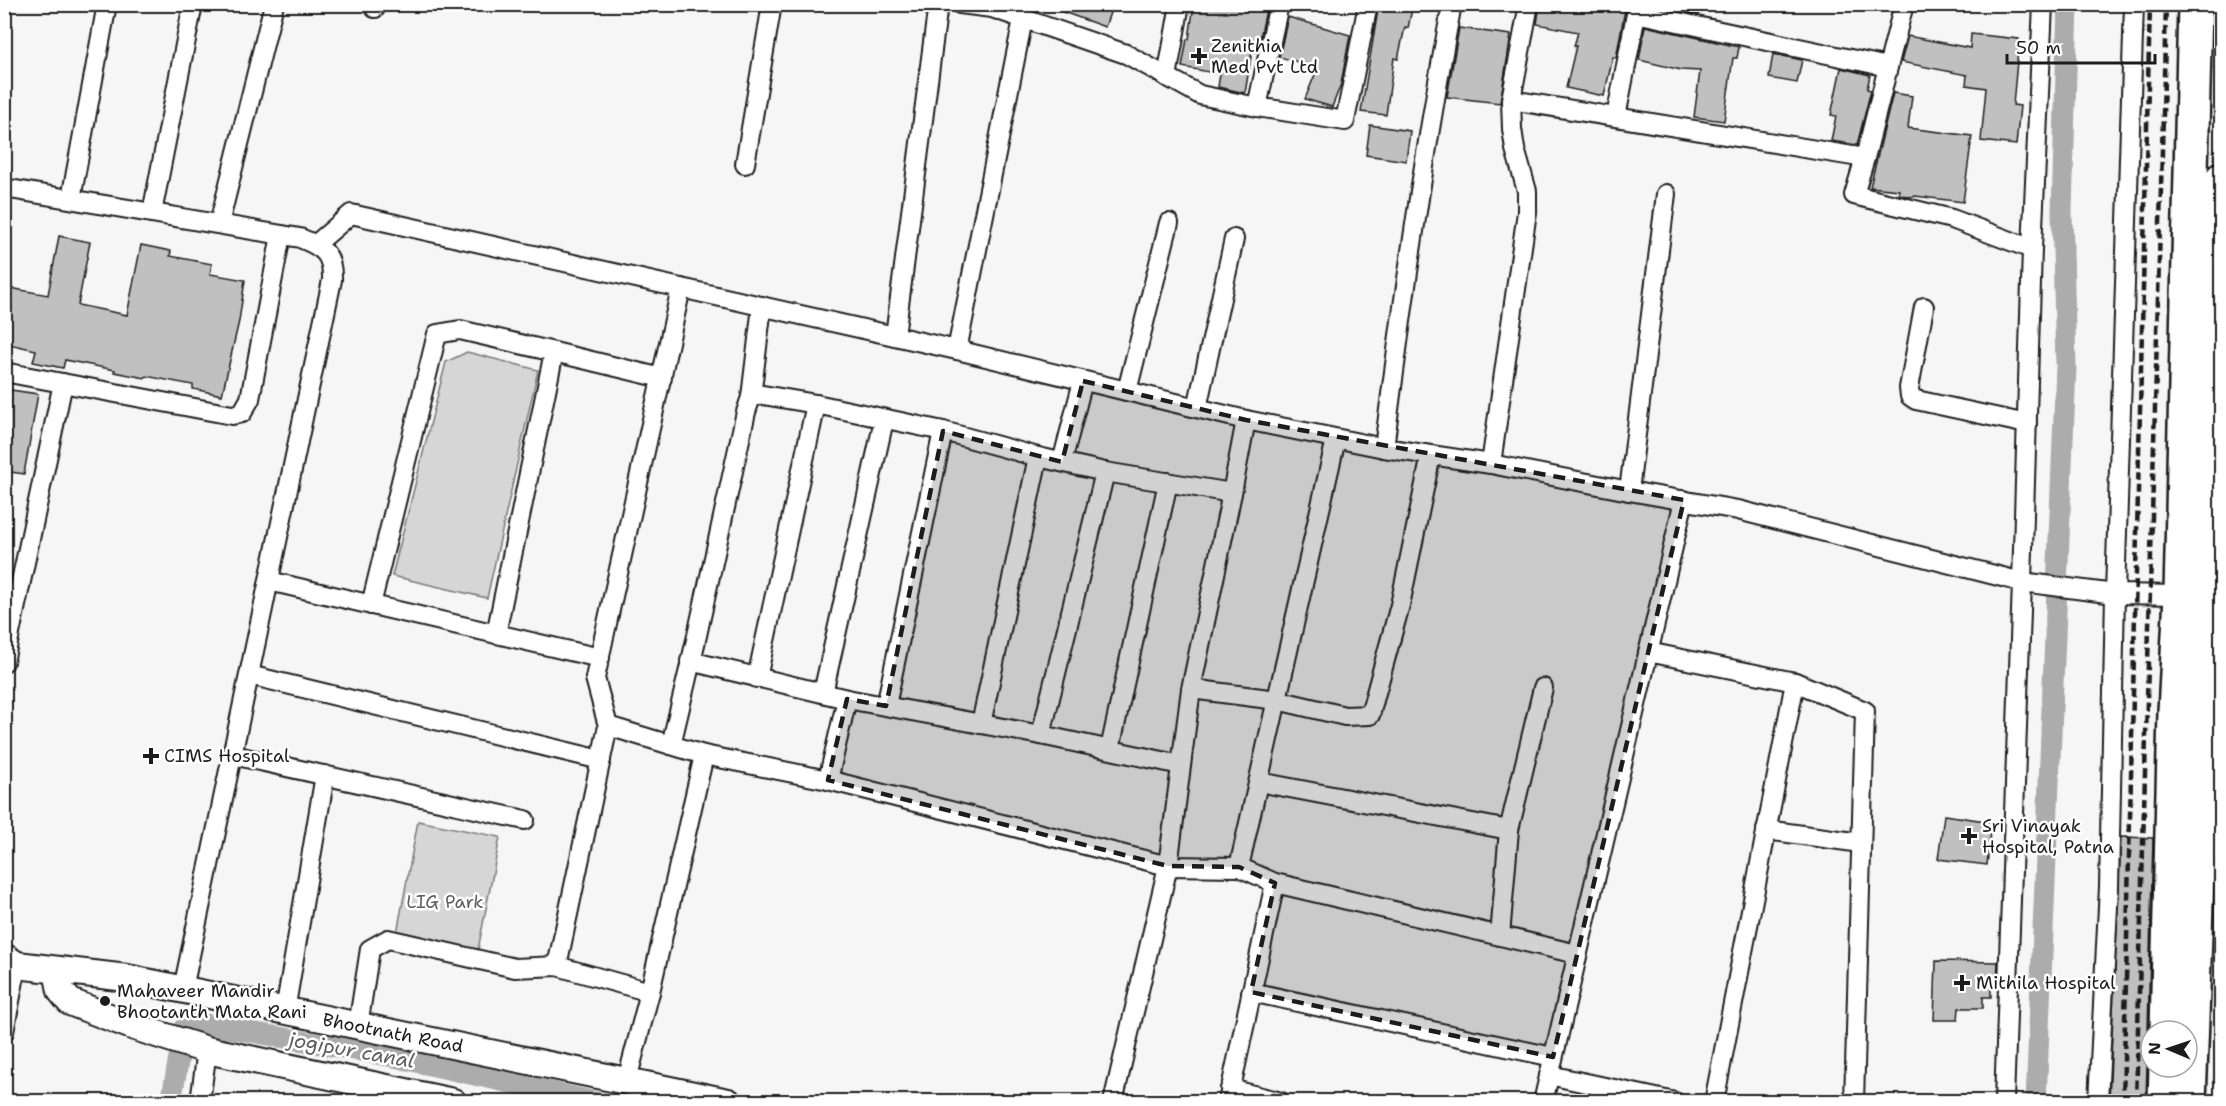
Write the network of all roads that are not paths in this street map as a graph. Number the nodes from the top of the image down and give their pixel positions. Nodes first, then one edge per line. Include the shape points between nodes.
1 (107, 4) edge
2 (193, 4) edge
3 (274, 4) edge
4 (772, 4) edge
5 (938, 4) edge
6 (960, 4) edge
7 (1180, 4) edge
8 (1279, 4) edge
9 (1368, 4) edge
10 (1452, 4) edge
11 (1529, 4) edge
12 (1904, 4) edge
13 (2043, 4) edge
14 (2134, 4) edge
15 (2195, 4) edge
16 (1637, 9) edge
17 (1028, 15) edge
18 (1888, 67) junction
19 (1167, 77) junction
20 (1511, 100) junction
21 (1257, 107) junction
22 (1616, 117) junction
23 (1865, 158) junction
24 (745, 164) dead end
25 (2222, 179) edge
26 (4, 188) edge
27 (1666, 194) dead end
28 (71, 199) junction
29 (152, 213) junction
30 (1169, 223) dead end
31 (219, 224) junction
32 (281, 235) junction
33 (1234, 239) dead end
34 (316, 244) junction
35 (2032, 249) junction
36 (2220, 281) edge
37 (681, 288) junction
38 (762, 306) junction
39 (1924, 307) dead end
40 (895, 336) junction
41 (957, 350) junction
42 (554, 352) junction
43 (4, 372) edge
44 (662, 378) junction
45 (1083, 381) junction
46 (63, 383) junction
47 (1127, 391) junction
48 (752, 397) junction
49 (816, 404) junction
50 (1197, 408) junction
51 (884, 420) junction
52 (1246, 420) junction
53 (2027, 424) junction
54 (943, 431) junction
55 (1336, 439) junction
56 (1384, 448) junction
57 (1431, 455) junction
58 (1038, 457) junction
59 (1062, 462) junction
60 (1491, 464) junction
61 (1105, 472) junction
62 (1168, 482) junction
63 (1629, 491) junction
64 (1232, 493) junction
65 (1684, 500) junction
66 (269, 581) junction
67 (2026, 583) junction
68 (2115, 594) junction
69 (2181, 595) junction
70 (371, 605) junction
71 (496, 634) junction
72 (1648, 652) junction
73 (600, 658) junction
74 (4, 662) edge
75 (690, 662) junction
76 (249, 675) junction
77 (758, 678) junction
78 (1795, 682) junction
79 (1544, 688) dead end
80 (1191, 689) junction
81 (824, 693) junction
82 (847, 699) junction
83 (1277, 700) junction
84 (886, 706) junction
85 (981, 724) junction
86 (608, 726) junction
87 (1041, 735) junction
88 (2212, 735) edge
89 (671, 745) junction
90 (1110, 749) junction
91 (704, 754) junction
92 (232, 755) junction
93 (601, 760) junction
94 (1181, 765) junction
95 (325, 775) junction
96 (828, 780) junction
97 (1259, 782) junction
98 (525, 820) dead end
99 (1509, 830) junction
100 (1766, 830) junction
101 (1861, 843) junction
102 (1168, 866) junction
103 (1239, 867) junction
104 (1275, 883) junction
105 (1500, 936) junction
106 (1577, 954) junction
107 (9, 964) edge
108 (557, 966) junction
109 (57, 970) junction
110 (183, 989) junction
111 (650, 992) junction
112 (1251, 992) junction
113 (285, 1011) junction
114 (2167, 1019) edge
115 (358, 1026) junction
116 (4, 1032) edge
117 (200, 1047) junction
118 (1551, 1066) junction
119 (2166, 1079) edge
120 (627, 1080) junction
121 (1229, 1095) edge
122 (200, 1101) edge
123 (453, 1101) edge
124 (728, 1101) edge
125 (1113, 1101) edge
126 (1281, 1101) edge
127 (1543, 1101) edge
128 (1675, 1101) edge
129 (1714, 1101) edge
130 (1854, 1101) edge
131 (2004, 1101) edge
132 (2098, 1101) edge
133 (2165, 1101) edge
134 (2190, 1101) edge

1 - 28 street
2 - 29 street
3 - 31 street
4 - 24 street
5 - 40 street
6 - 17 street
7 - 19 street
8 - 21 street
9 - 21 street via 1345,121
10 - 56 street via 1426,143
11 - 20 street
12 - 18 street
13 - 35 street
14 - 68 street
15 - 69 highway
16 - 18 street
16 - 22 street
17 - 19 street via 1126,54
17 - 41 street
18 - 23 street
19 - 21 street via 1200,94
20 - 22 street
20 - 60 street via 1513,139 1527,191 1527,212
22 - 23 street
23 - 35 street via 1854,195 1952,219
25 - 36 highway
26 - 28 street
27 - 63 street
28 - 29 street
29 - 31 street
30 - 47 street
31 - 32 street
32 - 34 street
32 - 46 street via 250,399 242,413 232,415
33 - 50 street
34 - 37 street via 351,214
34 - 66 street via 330,258 333,280
35 - 53 street
36 - 88 highway
37 - 38 street
37 - 44 street
38 - 40 street
38 - 48 street
39 - 53 street via 1911,396
40 - 41 street
41 - 45 street
42 - 44 street
42 - 70 street via 460,330 437,334
42 - 71 street
43 - 46 street
44 - 73 street
45 - 47 street
45 - 59 street
46 - 74 street
47 - 50 street
48 - 49 street via 763,395
48 - 75 street
49 - 51 street
49 - 77 street
50 - 52 street
51 - 54 street
51 - 81 street
52 - 55 street
52 - 64 street
53 - 67 street
54 - 58 street
54 - 84 street
55 - 56 street
55 - 83 street
56 - 57 street
57 - 60 street
57 - 83 street via 1400,605 1370,715 1344,716
58 - 59 street
58 - 85 street
59 - 61 street
60 - 63 street
61 - 62 street
61 - 87 street
62 - 64 street
62 - 90 street
63 - 65 street
64 - 80 street
65 - 67 street via 1738,510
65 - 72 street
66 - 70 street
66 - 76 street
67 - 68 street
67 - 131 street
68 - 69 street
68 - 132 street via 2109,887
69 - 114 highway
70 - 71 street
71 - 73 street
72 - 78 street
72 - 106 street
73 - 86 street via 595,678
75 - 77 street
75 - 89 street
76 - 92 street
76 - 93 street
77 - 81 street
78 - 100 street
78 - 101 street via 1864,711
79 - 99 street
80 - 83 street
80 - 94 street
81 - 82 street
82 - 84 street
82 - 96 street
83 - 97 street
84 - 85 street
85 - 87 street
86 - 89 street
86 - 93 street
87 - 90 street
88 - 134 highway
89 - 91 street
90 - 94 street
91 - 96 street
91 - 111 street
92 - 95 street
92 - 110 street
93 - 108 street
94 - 102 street
95 - 98 street
95 - 113 street
96 - 102 street
97 - 99 street
97 - 103 street
99 - 105 street
100 - 101 street
100 - 129 street
101 - 130 street
102 - 103 street
102 - 125 street
103 - 104 street
104 - 105 street
104 - 112 street
105 - 106 street
106 - 118 street
107 - 109 street, Bhootnath Road
107 - 116 street
108 - 111 street
108 - 115 street via 515,968 388,939 370,949
109 - 110 street, Bhootnath Road
109 - 117 street via 61,991 70,1002 135,1028
110 - 113 street, Bhootnath Road
111 - 120 street
112 - 118 street
112 - 121 street
113 - 115 street, Bhootnath Road
115 - 120 street, Bhootnath Road
117 - 122 street
117 - 123 street
118 - 127 street
118 - 128 street
119 - 133 highway
120 - 124 street, Bhootnath Road
121 - 126 street

